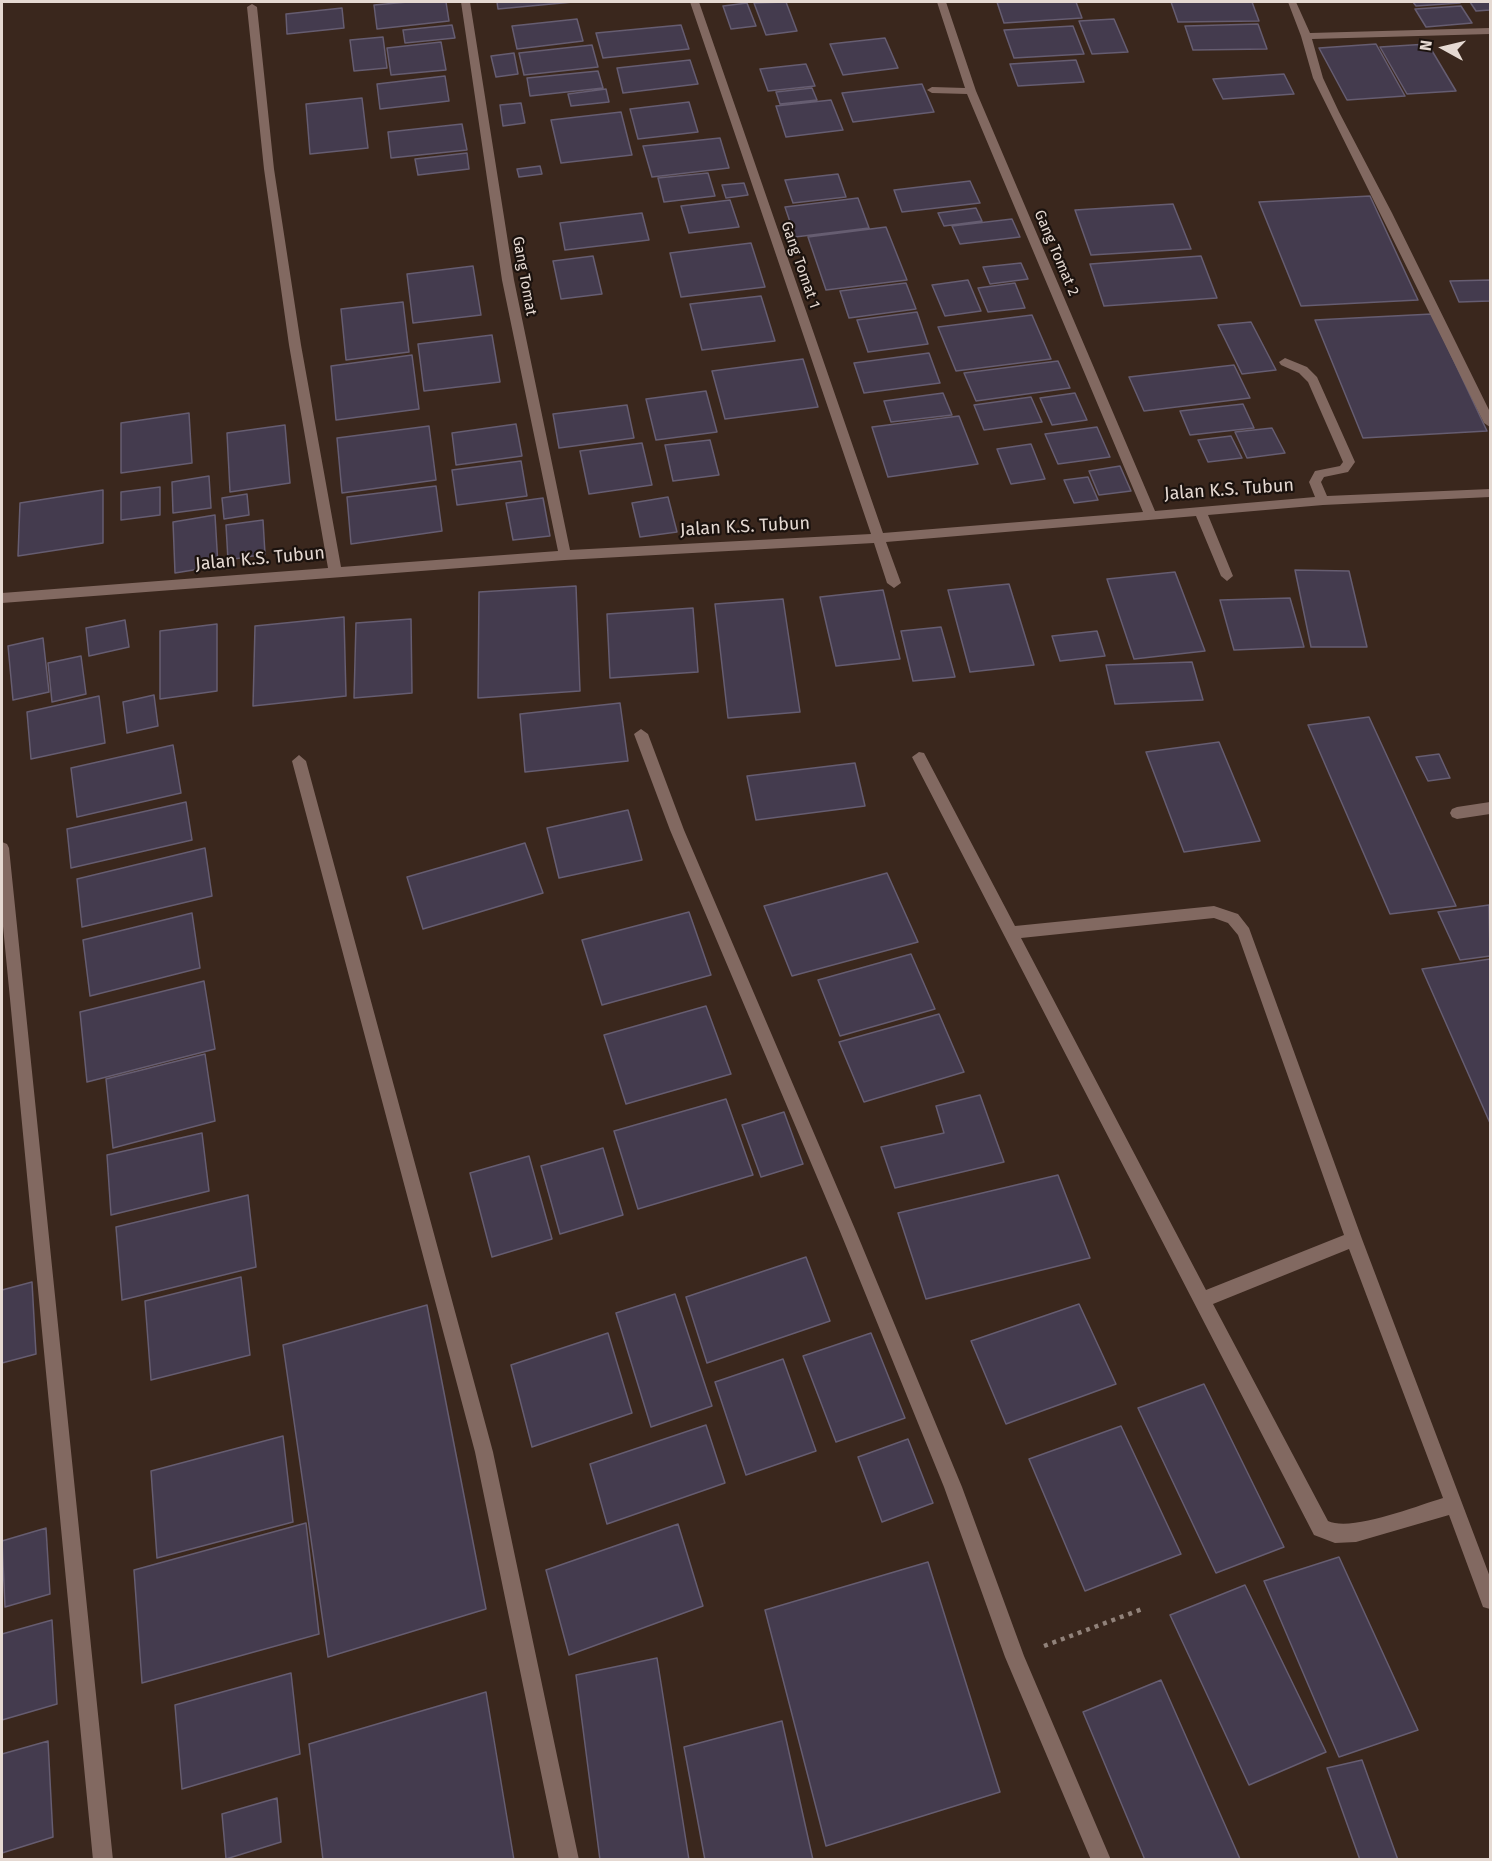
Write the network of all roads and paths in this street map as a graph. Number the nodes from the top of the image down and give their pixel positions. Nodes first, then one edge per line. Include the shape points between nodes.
1 (465, 2) edge
2 (694, 2) edge
3 (941, 2) edge
4 (1292, 2) edge
5 (252, 7) dead end
6 (1491, 31) edge
7 (1306, 36) junction
8 (932, 90) dead end
9 (971, 91) junction
10 (1285, 362) dead end
11 (1491, 423) edge
12 (1491, 493) edge
13 (1323, 501) junction
14 (1200, 510) junction
15 (1150, 514) junction
16 (878, 538) junction
17 (565, 555) junction
18 (335, 571) junction
19 (1227, 576) dead end
20 (894, 583) dead end
21 (2, 598) edge
22 (641, 734) dead end
23 (919, 757) dead end
24 (299, 761) dead end
25 (1491, 808) edge
26 (1457, 813) dead end
27 (2, 848) edge
28 (1011, 933) junction
29 (1354, 1239) junction
30 (1202, 1300) junction
31 (1454, 1504) junction
32 (1491, 1600) edge
33 (1145, 1608) dead end
34 (1015, 1657) junction
35 (103, 1860) edge
36 (569, 1860) edge
37 (1101, 1860) edge

1 - 17 street, Gang Tomat via 508,279
2 - 16 street, Gang Tomat 1
3 - 9 street, Gang Tomat 2
4 - 7 street
5 - 18 street via 271,181 295,345
6 - 7 street
7 - 11 street via 1318,78 1334,112
8 - 9 street
9 - 15 street, Gang Tomat 2
10 - 13 street via 1304,370 1313,380 1349,462 1344,469 1318,474 1315,482
12 - 13 street, Jalan K.S. Tubun
13 - 14 street, Jalan K.S. Tubun
14 - 15 street, Jalan K.S. Tubun
14 - 19 street
15 - 16 street, Jalan K.S. Tubun
16 - 17 street, Jalan K.S. Tubun
16 - 20 street, Gang Tomat 1
17 - 18 street, Jalan K.S. Tubun
18 - 21 street, Jalan K.S. Tubun
22 - 34 street via 677,830 954,1487
23 - 28 street
24 - 36 street via 484,1452
25 - 26 street
27 - 35 street
28 - 29 street via 1214,912 1233,918 1244,932
28 - 30 street
29 - 30 street
29 - 31 street
30 - 31 street via 1321,1528 1335,1534 1356,1533
31 - 32 street
33 - 34 path
34 - 37 street

